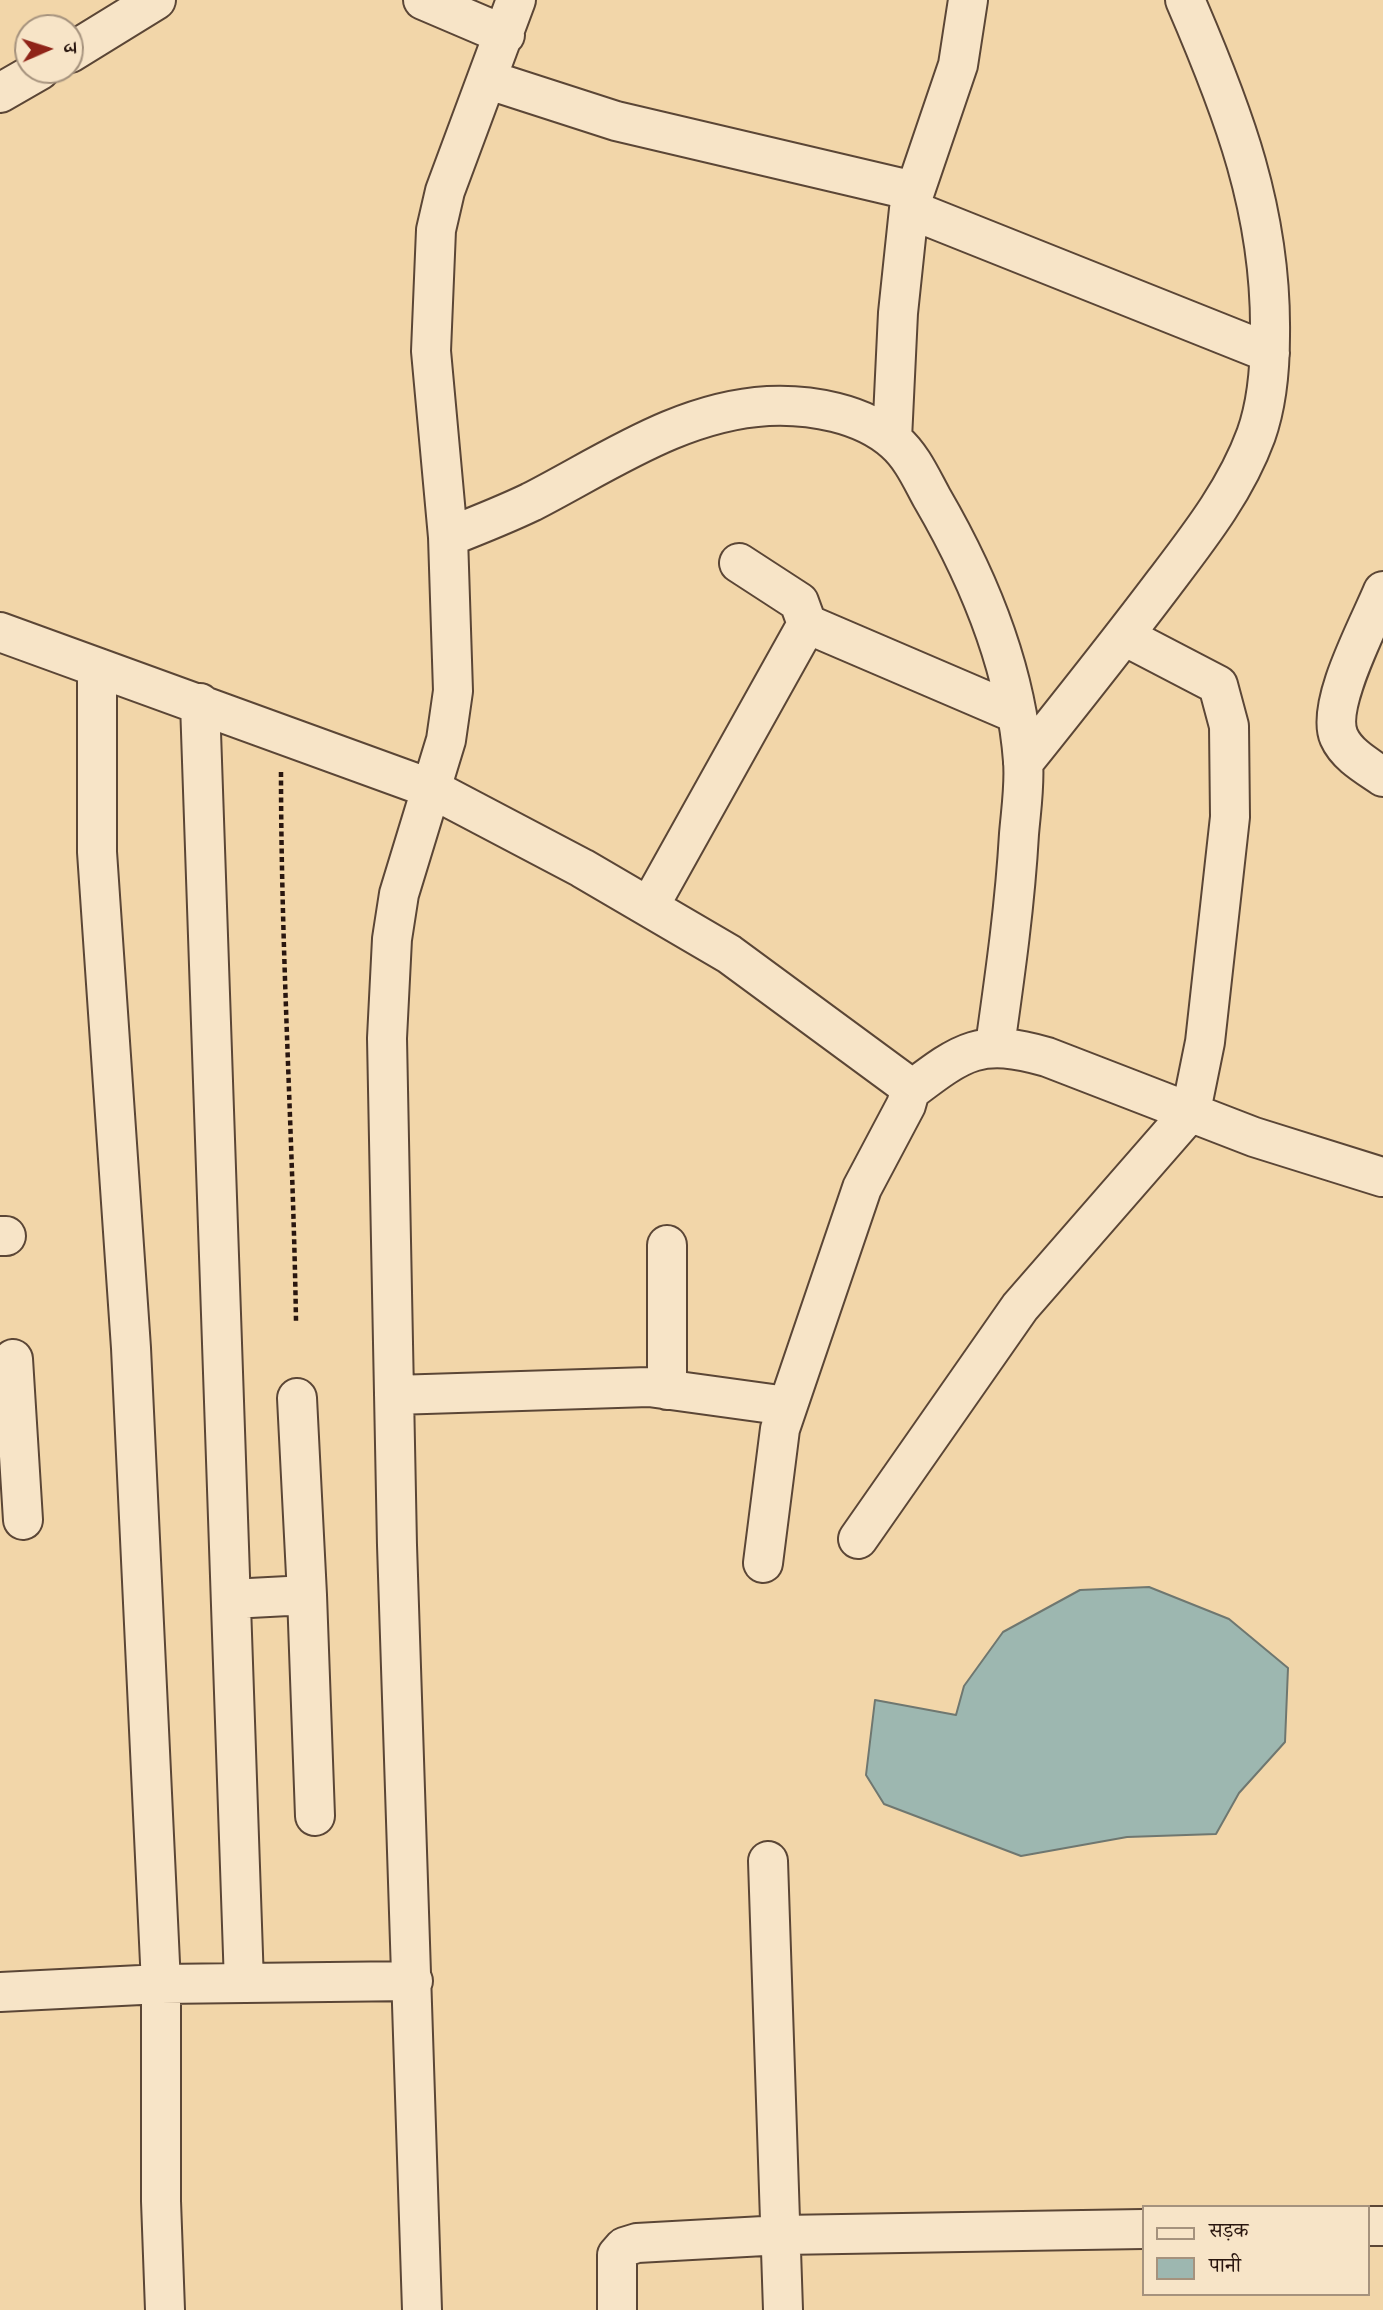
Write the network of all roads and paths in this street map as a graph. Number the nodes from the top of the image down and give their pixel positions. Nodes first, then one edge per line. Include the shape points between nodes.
1 (156, 0) edge
2 (423, 0) edge
3 (968, 0) edge
4 (1185, 0) edge
5 (510, 17) edge
6 (84, 44) edge
7 (489, 80) junction
8 (16, 84) edge
9 (0, 93) edge
10 (911, 200) junction
11 (1270, 353) junction
12 (892, 439) junction
13 (448, 537) junction
14 (739, 563) dead end
15 (1383, 591) edge
16 (807, 624) junction
17 (5, 625) edge
18 (1124, 636) junction
19 (97, 668) junction
20 (200, 703) junction
21 (1017, 714) junction
22 (281, 733) junction
23 (1023, 763) junction
24 (1383, 777) edge
25 (432, 789) junction
26 (649, 907) junction
27 (995, 1046) junction
28 (910, 1091) junction
29 (1191, 1111) junction
30 (1383, 1168) edge
31 (1382, 1177) edge
32 (1383, 1183) edge
33 (667, 1245) dead end
34 (296, 1321) dead end
35 (18, 1359) edge
36 (667, 1390) junction
37 (394, 1395) junction
38 (297, 1398) dead end
39 (787, 1406) junction
40 (23, 1520) dead end
41 (858, 1539) dead end
42 (763, 1563) dead end
43 (307, 1595) junction
44 (231, 1599) junction
45 (315, 1816) dead end
46 (768, 1861) dead end
47 (413, 1981) junction
48 (244, 1983) junction
49 (161, 1984) junction
50 (0, 1992) edge
51 (1142, 2229) edge
52 (782, 2235) junction
53 (165, 2310) edge
54 (422, 2310) edge
55 (617, 2310) edge
56 (783, 2310) edge

1 - 6 street
2 - 5 street
3 - 10 street via 958,65
4 - 11 street via 1221,83 1255,190 1265,251
5 - 7 street
7 - 10 street via 616,121
7 - 13 street via 449,178 436,230 431,351
8 - 9 street
10 - 11 street
10 - 12 street via 898,313
11 - 18 street via 1256,435 1235,478 1212,520
12 - 13 street via 843,414 804,407 721,412 635,445 529,503
12 - 21 street via 908,455 951,531 1006,666
13 - 25 street via 453,691
14 - 16 street via 799,602
15 - 24 street via 1341,692 1336,718 1338,735 1347,750
16 - 21 street
16 - 26 street
17 - 19 street
18 - 23 street
18 - 29 street via 1218,685 1228,726 1230,817 1205,1042
19 - 20 street
19 - 49 street via 97,852 131,1348
20 - 22 street
20 - 44 street
21 - 23 street
22 - 25 street
22 - 34 path via 281,891
23 - 27 street via 1014,909
25 - 26 street
25 - 37 street via 399,894 389,984
26 - 28 street via 729,954 903,1080
27 - 28 street via 964,1055
27 - 29 street via 1047,1057
28 - 39 street via 862,1188
29 - 31 street via 1254,1137
29 - 41 street via 1020,1307
30 - 31 street
31 - 32 street
33 - 36 street
35 - 40 street
36 - 37 street
36 - 39 street
37 - 47 street
38 - 43 street
39 - 42 street
43 - 44 street
43 - 45 street
44 - 48 street
46 - 52 street
47 - 48 street
47 - 54 street
48 - 49 street
49 - 50 street
49 - 53 street via 160,2201
51 - 52 street
52 - 55 street via 624,2247 617,2255
52 - 56 street

